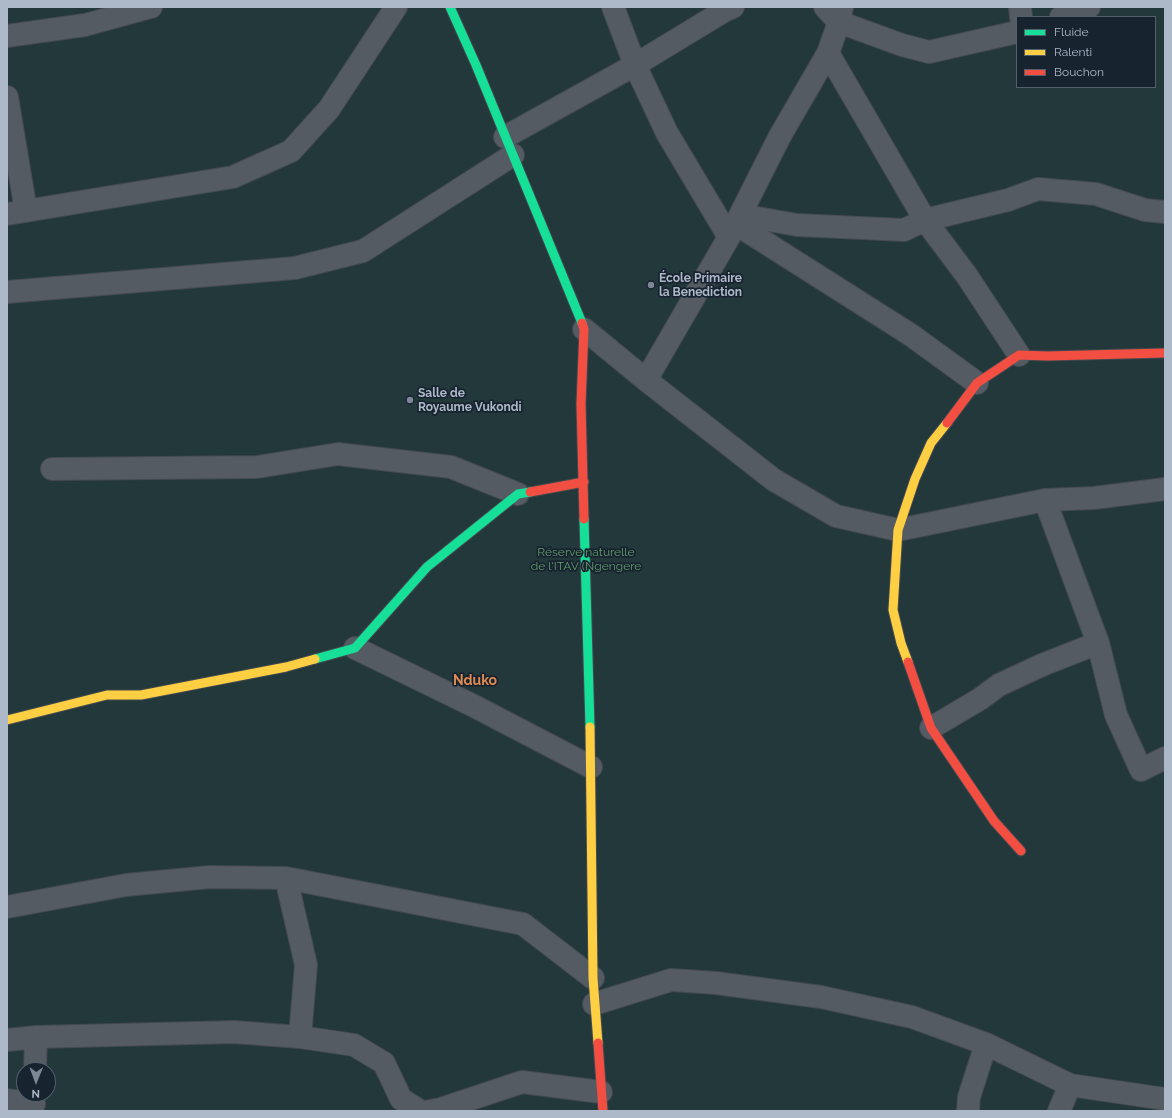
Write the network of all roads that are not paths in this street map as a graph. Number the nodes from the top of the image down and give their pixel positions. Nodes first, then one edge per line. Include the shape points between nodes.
1 (151, 7) edge
2 (396, 7) edge
3 (450, 7) edge
4 (613, 7) edge
5 (733, 7) edge
6 (1089, 7) edge
7 (836, 12) edge
8 (85, 16) edge
9 (1064, 16) edge
10 (1016, 32) edge
11 (7, 36) edge
12 (828, 53) junction
13 (635, 65) junction
14 (7, 97) edge
15 (509, 146) junction
16 (1165, 212) edge
17 (16, 213) edge
18 (925, 220) junction
19 (735, 225) junction
20 (7, 292) edge
21 (584, 329) junction
22 (1165, 352) edge
23 (1019, 355) junction
24 (646, 380) junction
25 (976, 383) junction
26 (52, 470) dead end
27 (584, 482) junction
28 (1165, 489) edge
29 (518, 494) junction
30 (1045, 500) junction
31 (898, 530) junction
32 (1098, 643) junction
33 (355, 648) junction
34 (7, 720) edge
35 (931, 728) junction
36 (1165, 758) edge
37 (591, 767) junction
38 (1021, 851) dead end
39 (286, 878) junction
40 (7, 907) edge
41 (593, 978) junction
42 (594, 1004) junction
43 (36, 1037) junction
44 (300, 1037) junction
45 (7, 1040) edge
46 (986, 1044) junction
47 (35, 1062) edge
48 (1070, 1084) junction
49 (1165, 1099) edge
50 (7, 1100) edge
51 (602, 1101) edge
52 (32, 1103) edge
53 (420, 1111) edge
54 (430, 1111) edge
55 (968, 1111) edge
56 (1059, 1111) edge

1 - 8 street
2 - 17 street via 329,109 291,151 233,177
3 - 15 street
4 - 13 street
5 - 13 street
6 - 9 street
7 - 10 street via 902,46 929,52
7 - 12 street
8 - 11 street
12 - 18 street
12 - 19 street via 780,136
13 - 15 street
13 - 19 street via 667,133
14 - 17 street
15 - 20 street via 363,251 295,268
15 - 21 street
16 - 18 street via 1145,210 1096,194 1038,189 1008,200
18 - 19 street via 904,230
18 - 23 street via 967,276
19 - 24 street
19 - 25 street via 912,335
21 - 24 street
21 - 27 street via 581,404
22 - 23 street
23 - 25 street
24 - 31 street via 774,480 836,516
25 - 31 street via 931,443 915,479
26 - 29 street via 257,467 338,454 451,467
27 - 29 street
27 - 37 street
28 - 30 street via 1094,498
29 - 33 street via 427,567
30 - 31 street
30 - 32 street
31 - 35 street via 893,610 901,643
32 - 35 street via 999,685
32 - 36 street via 1116,715 1141,770
33 - 34 street via 286,667 148,693 107,695
33 - 37 street
35 - 38 street via 994,821
37 - 41 street
39 - 40 street via 210,877 126,885
39 - 41 street via 523,924
39 - 44 street via 306,965
41 - 42 street
42 - 46 street via 670,980 716,983 821,996 912,1017
42 - 51 street
43 - 44 street via 234,1032
43 - 45 street
43 - 47 street
44 - 53 street via 354,1044 384,1063 401,1099
46 - 48 street
46 - 55 street via 969,1098
48 - 49 street
48 - 56 street
50 - 52 street
51 - 54 street via 522,1082

